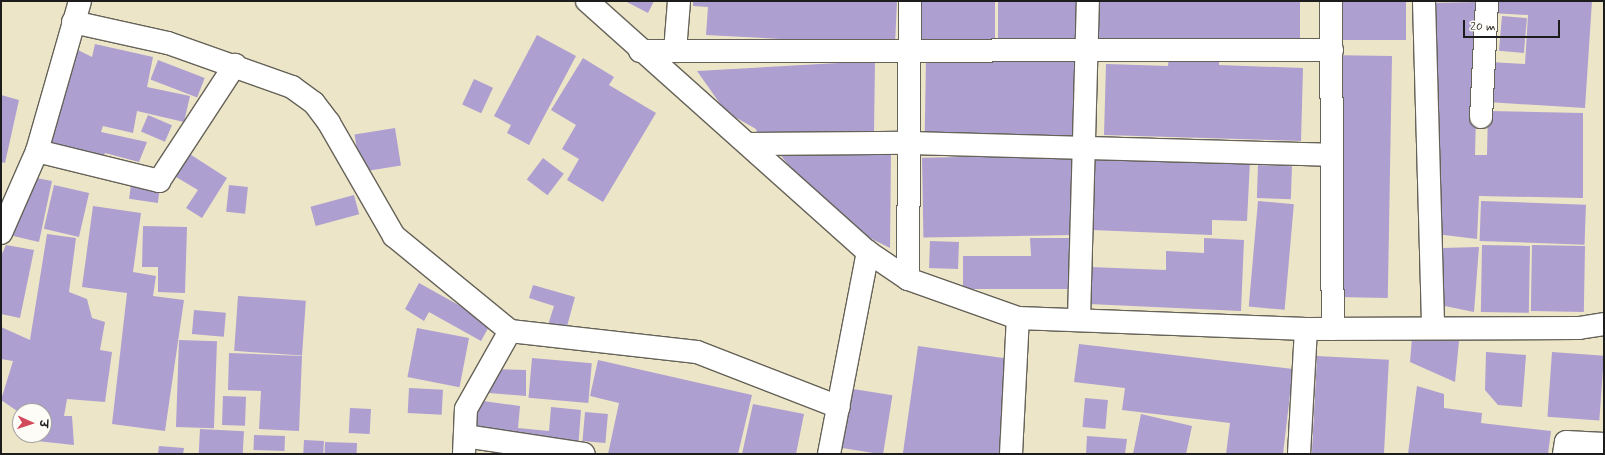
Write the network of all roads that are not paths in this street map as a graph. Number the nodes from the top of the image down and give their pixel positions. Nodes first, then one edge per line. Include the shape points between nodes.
1 (80, 1) edge
2 (587, 1) edge
3 (680, 1) edge
4 (910, 1) edge
5 (1088, 1) edge
6 (1331, 1) edge
7 (1424, 1) edge
8 (1487, 1) edge
9 (73, 22) junction
10 (910, 50) junction
11 (1332, 50) junction
12 (640, 51) junction
13 (675, 51) junction
14 (1086, 51) junction
15 (235, 65) junction
16 (1481, 117) dead end
17 (910, 143) junction
18 (748, 144) junction
19 (1084, 148) junction
20 (37, 151) junction
21 (1330, 155) junction
22 (1, 233) edge
23 (868, 252) junction
24 (908, 279) junction
25 (1018, 318) junction
26 (1079, 319) junction
27 (1604, 324) edge
28 (1433, 328) junction
29 (1306, 329) junction
30 (1333, 329) junction
31 (510, 331) junction
32 (839, 407) junction
33 (1604, 444) edge
34 (465, 445) edge
35 (584, 454) edge
36 (832, 454) edge
37 (1011, 454) edge
38 (1299, 454) edge
39 (1564, 454) edge

1 - 9 street
2 - 12 street
3 - 13 street
4 - 10 street
5 - 14 street
6 - 11 street
7 - 28 street
8 - 16 street
9 - 15 street via 168,43
9 - 20 street
10 - 13 street
10 - 14 street
10 - 17 street
11 - 14 street
11 - 21 street
12 - 13 street
12 - 18 street
14 - 19 street
15 - 20 street via 159,181
15 - 31 street via 292,87 314,103 394,236
17 - 18 street
17 - 19 street
17 - 24 street
18 - 23 street
19 - 21 street
19 - 26 street
20 - 22 street
21 - 30 street
23 - 24 street
23 - 32 street
24 - 25 street
25 - 26 street
25 - 37 street
26 - 29 street
27 - 28 street via 1579,328
28 - 30 street
29 - 30 street
29 - 38 street
31 - 32 street via 697,352
31 - 34 street via 466,409
32 - 36 street
33 - 39 street via 1566,442
34 - 35 street

